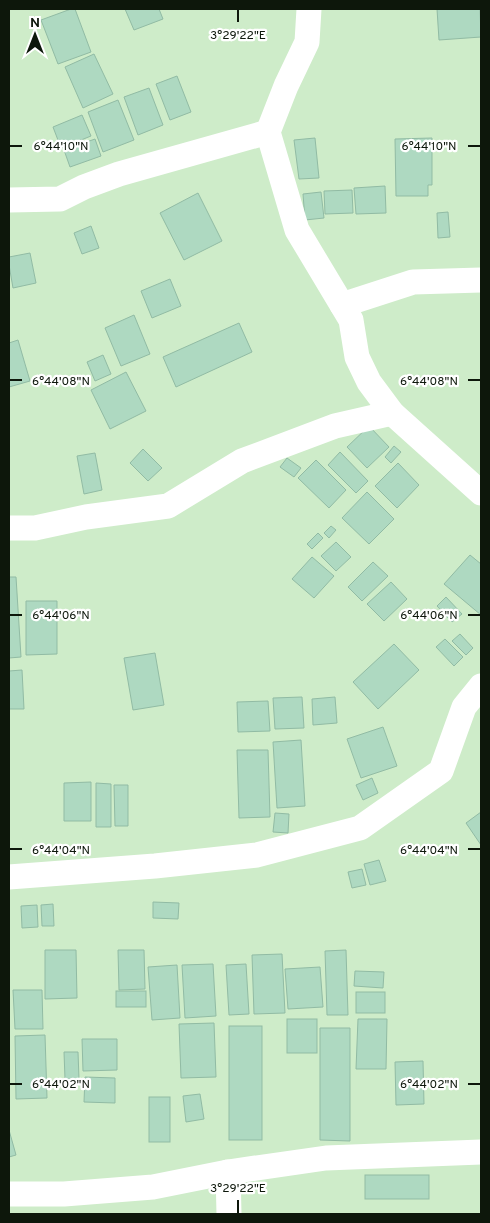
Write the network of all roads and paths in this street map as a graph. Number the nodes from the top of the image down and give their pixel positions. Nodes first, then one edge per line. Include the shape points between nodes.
1 (310, 9) edge
2 (268, 132) junction
3 (9, 200) edge
4 (481, 280) edge
5 (342, 305) junction
6 (392, 413) junction
7 (481, 493) edge
8 (9, 528) edge
9 (481, 686) edge
10 (9, 877) edge
11 (481, 1152) edge
12 (228, 1172) junction
13 (9, 1194) edge
14 (229, 1214) edge

1 - 2 street via 307,42
2 - 3 street via 119,174 60,199
2 - 5 street via 297,230
4 - 5 street via 413,282
5 - 6 street via 350,320 357,357 369,382
6 - 7 street
6 - 8 street via 335,426 242,461 168,506 86,517 35,528
9 - 10 street via 464,707 441,771 360,828 257,855
11 - 12 street via 326,1158
12 - 13 street via 153,1187 64,1194
12 - 14 street

